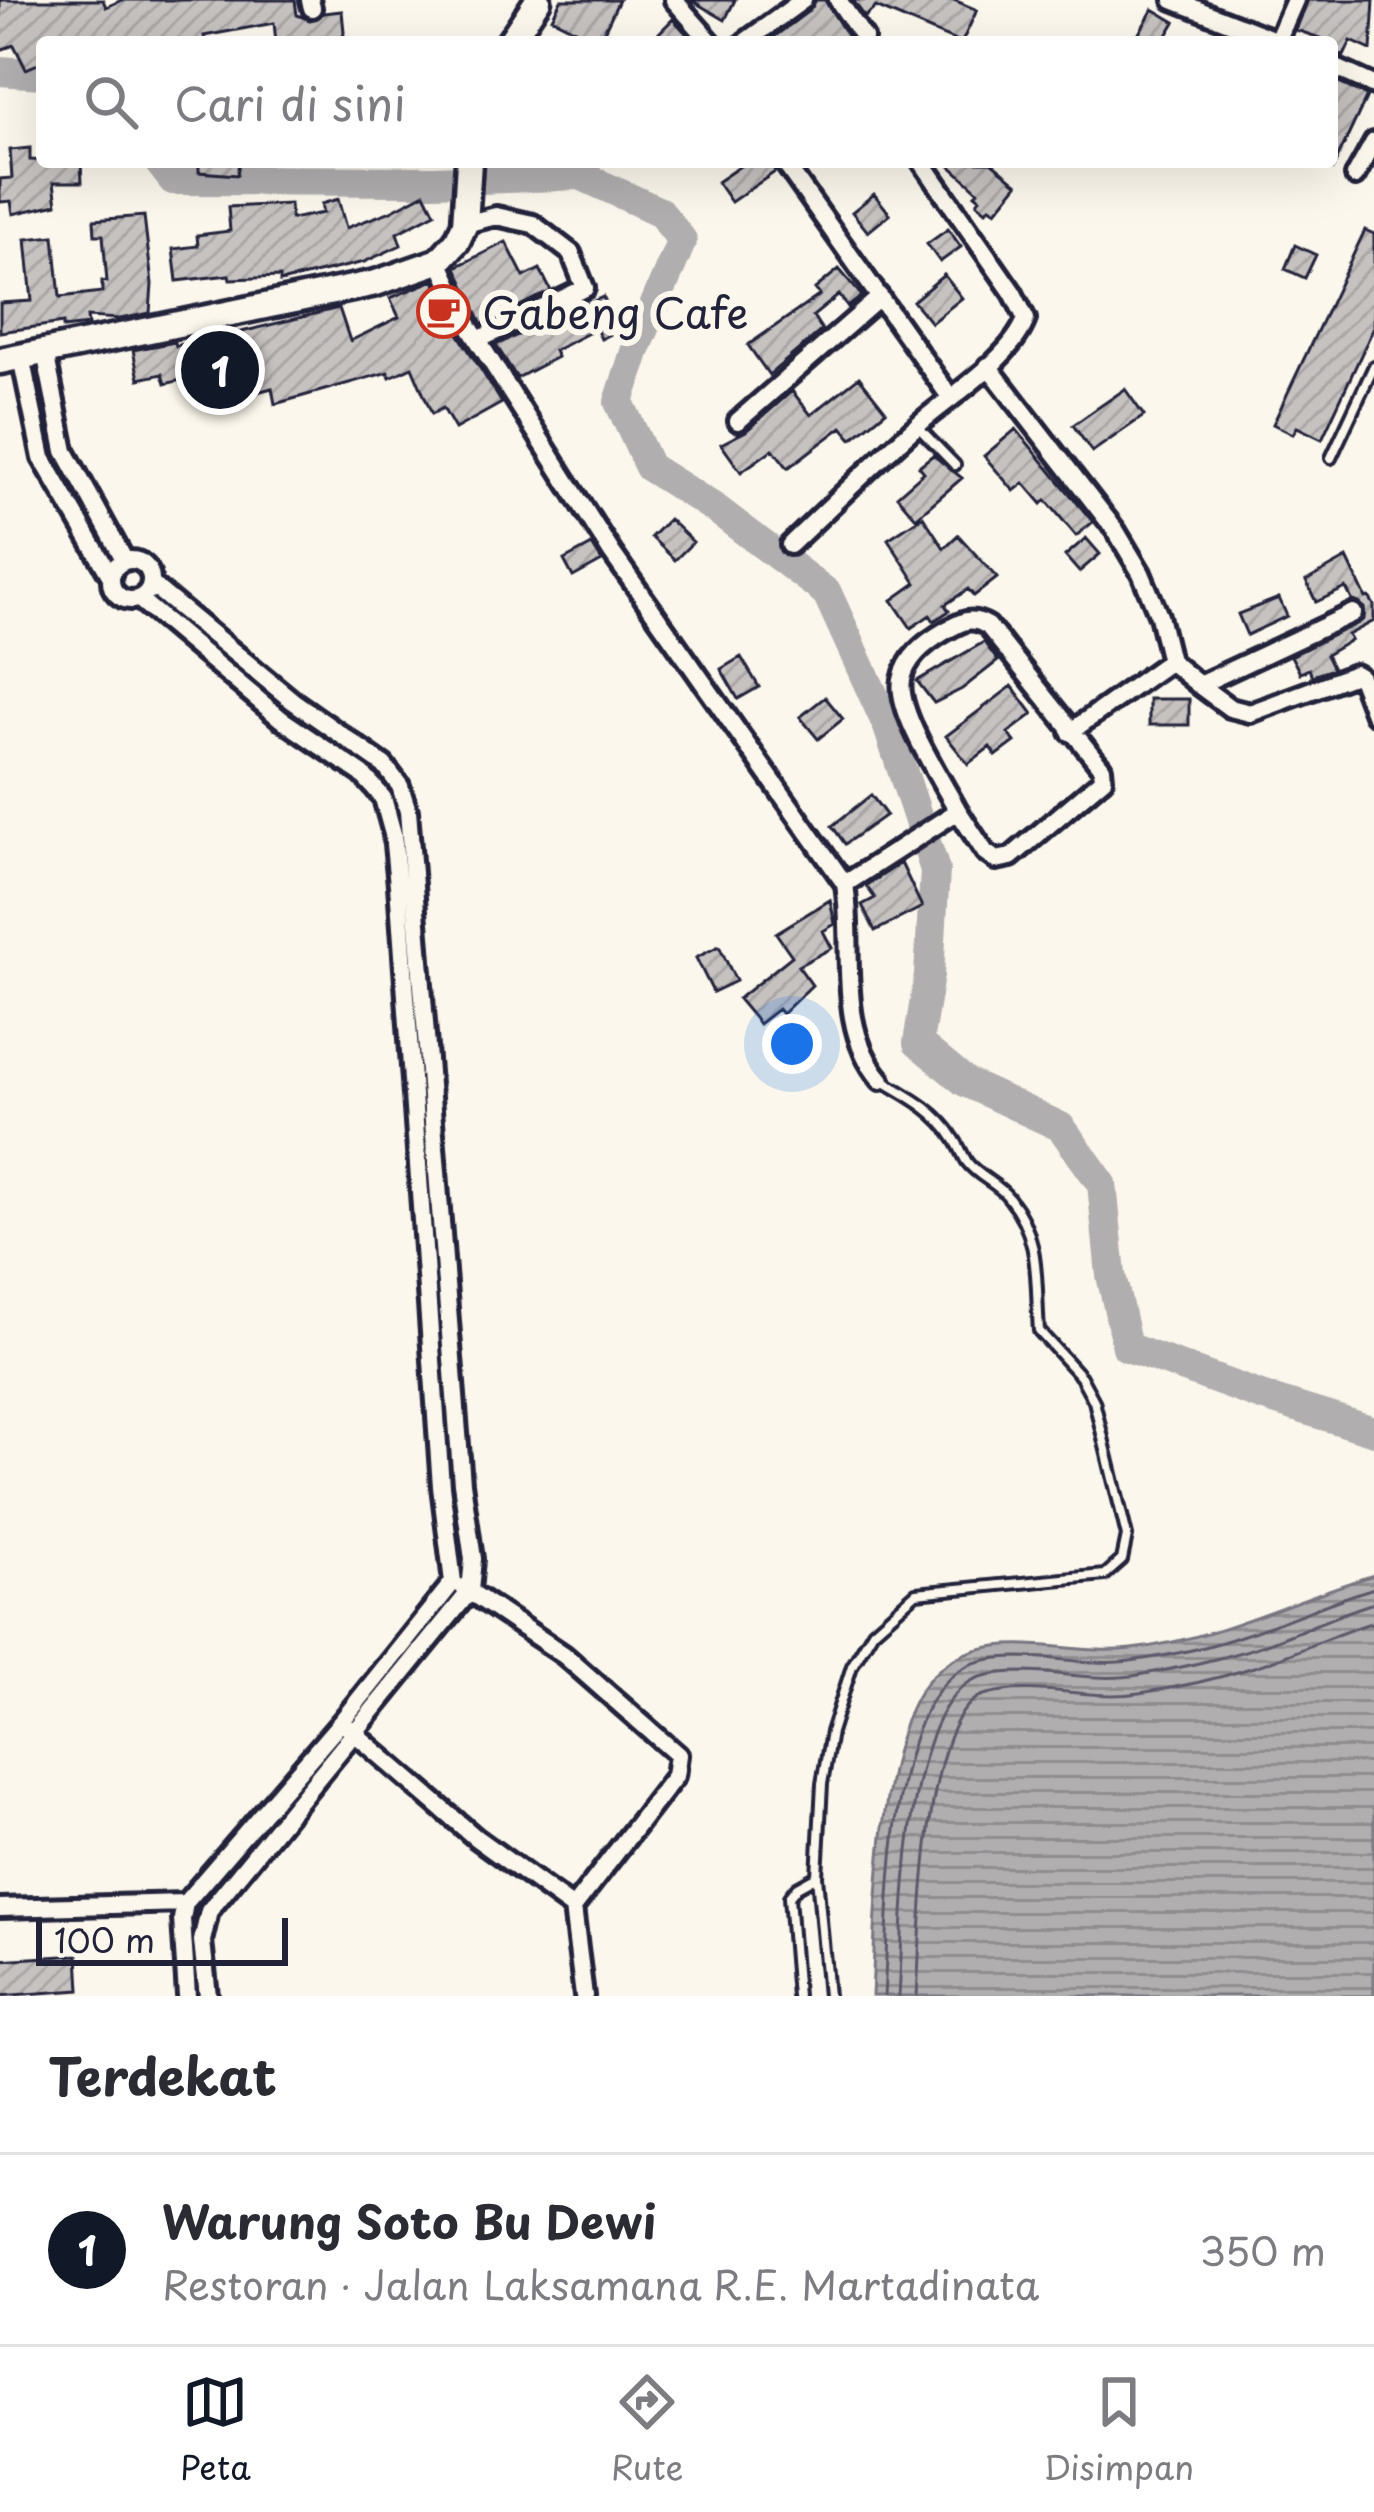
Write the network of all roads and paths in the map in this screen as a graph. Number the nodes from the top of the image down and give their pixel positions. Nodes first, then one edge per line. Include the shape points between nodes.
1 (538, 0) edge
2 (674, 0) edge
3 (803, 0) edge
4 (838, 0) edge
5 (1173, 0) edge
6 (1295, 0) edge
7 (514, 36) edge
8 (706, 36) edge
9 (753, 36) edge
10 (863, 36) edge
11 (1265, 36) edge
12 (1280, 36) edge
13 (1338, 69) edge
14 (1374, 85) edge
15 (1374, 142) edge
16 (469, 168) edge
17 (788, 168) edge
18 (926, 168) edge
19 (1355, 176) dead end
20 (465, 216) junction
21 (439, 261) junction
22 (880, 297) junction
23 (478, 340) junction
24 (22, 357) edge
25 (988, 366) junction
26 (1374, 366) edge
27 (950, 397) junction
28 (738, 421) dead end
29 (916, 426) junction
30 (1331, 458) dead end
31 (955, 465) dead end
32 (790, 545) dead end
33 (125, 561) junction
34 (110, 577) junction
35 (145, 592) junction
36 (1353, 613) dead end
37 (1170, 661) junction
38 (1198, 685) junction
39 (293, 701) junction
40 (1374, 714) edge
41 (281, 719) junction
42 (1070, 732) junction
43 (958, 811) junction
44 (845, 884) junction
45 (412, 1077) junction
46 (432, 1077) junction
47 (881, 1080) joint
48 (462, 1483) junction
49 (441, 1486) junction
50 (453, 1582) junction
51 (470, 1591) junction
52 (347, 1726) junction
53 (272, 1816) junction
54 (817, 1876) junction
55 (185, 1903) junction
56 (573, 1907) junction
57 (0, 1908) edge
58 (187, 1996) edge
59 (208, 1996) edge
60 (584, 1996) edge
61 (797, 1996) edge
62 (828, 1996) edge

1 - 7 main road
2 - 8 street
3 - 9 street
4 - 10 street
5 - 11 street
6 - 12 street
13 - 14 street
15 - 19 street
16 - 20 main road
17 - 22 street
18 - 25 street via 1024,310 1023,328
20 - 21 main road
20 - 23 street via 532,224 571,253 585,288
21 - 23 street
21 - 24 main road via 376,284
22 - 27 street
22 - 28 street
23 - 44 street via 612,554
24 - 33 street
24 - 34 street via 42,458
25 - 27 street
25 - 37 street via 1116,531 1150,594
26 - 30 lane
27 - 29 street
29 - 31 lane
29 - 32 street
33 - 34 street
33 - 35 street via 145,565
34 - 35 street via 118,596
35 - 39 street
35 - 41 street
36 - 38 street
37 - 38 street
37 - 42 street
38 - 40 street via 1250,712 1354,674
39 - 41 street
39 - 46 street via 384,765 400,786
41 - 45 street via 362,774 383,798 393,835
42 - 43 street via 1103,779 1011,857 985,852
42 - 43 street via 980,621 926,643 909,663 902,692
43 - 44 street
44 - 47 street via 854,1036
45 - 46 street
45 - 49 street
46 - 48 street
47 - 54 lane via 933,1114 965,1160 1023,1217 1034,1243 1039,1331 1094,1402 1127,1536 1122,1560 1105,1575 916,1593 873,1631 831,1732
48 - 49 street
48 - 51 street
49 - 50 street
50 - 51 street
50 - 52 street
51 - 52 street
51 - 56 street via 563,1655 678,1755 675,1776
52 - 53 street
52 - 56 street via 476,1838
53 - 55 street
53 - 59 street via 209,1911 202,1941
54 - 61 lane via 789,1897
54 - 62 lane
55 - 57 street
55 - 58 street
56 - 60 street

